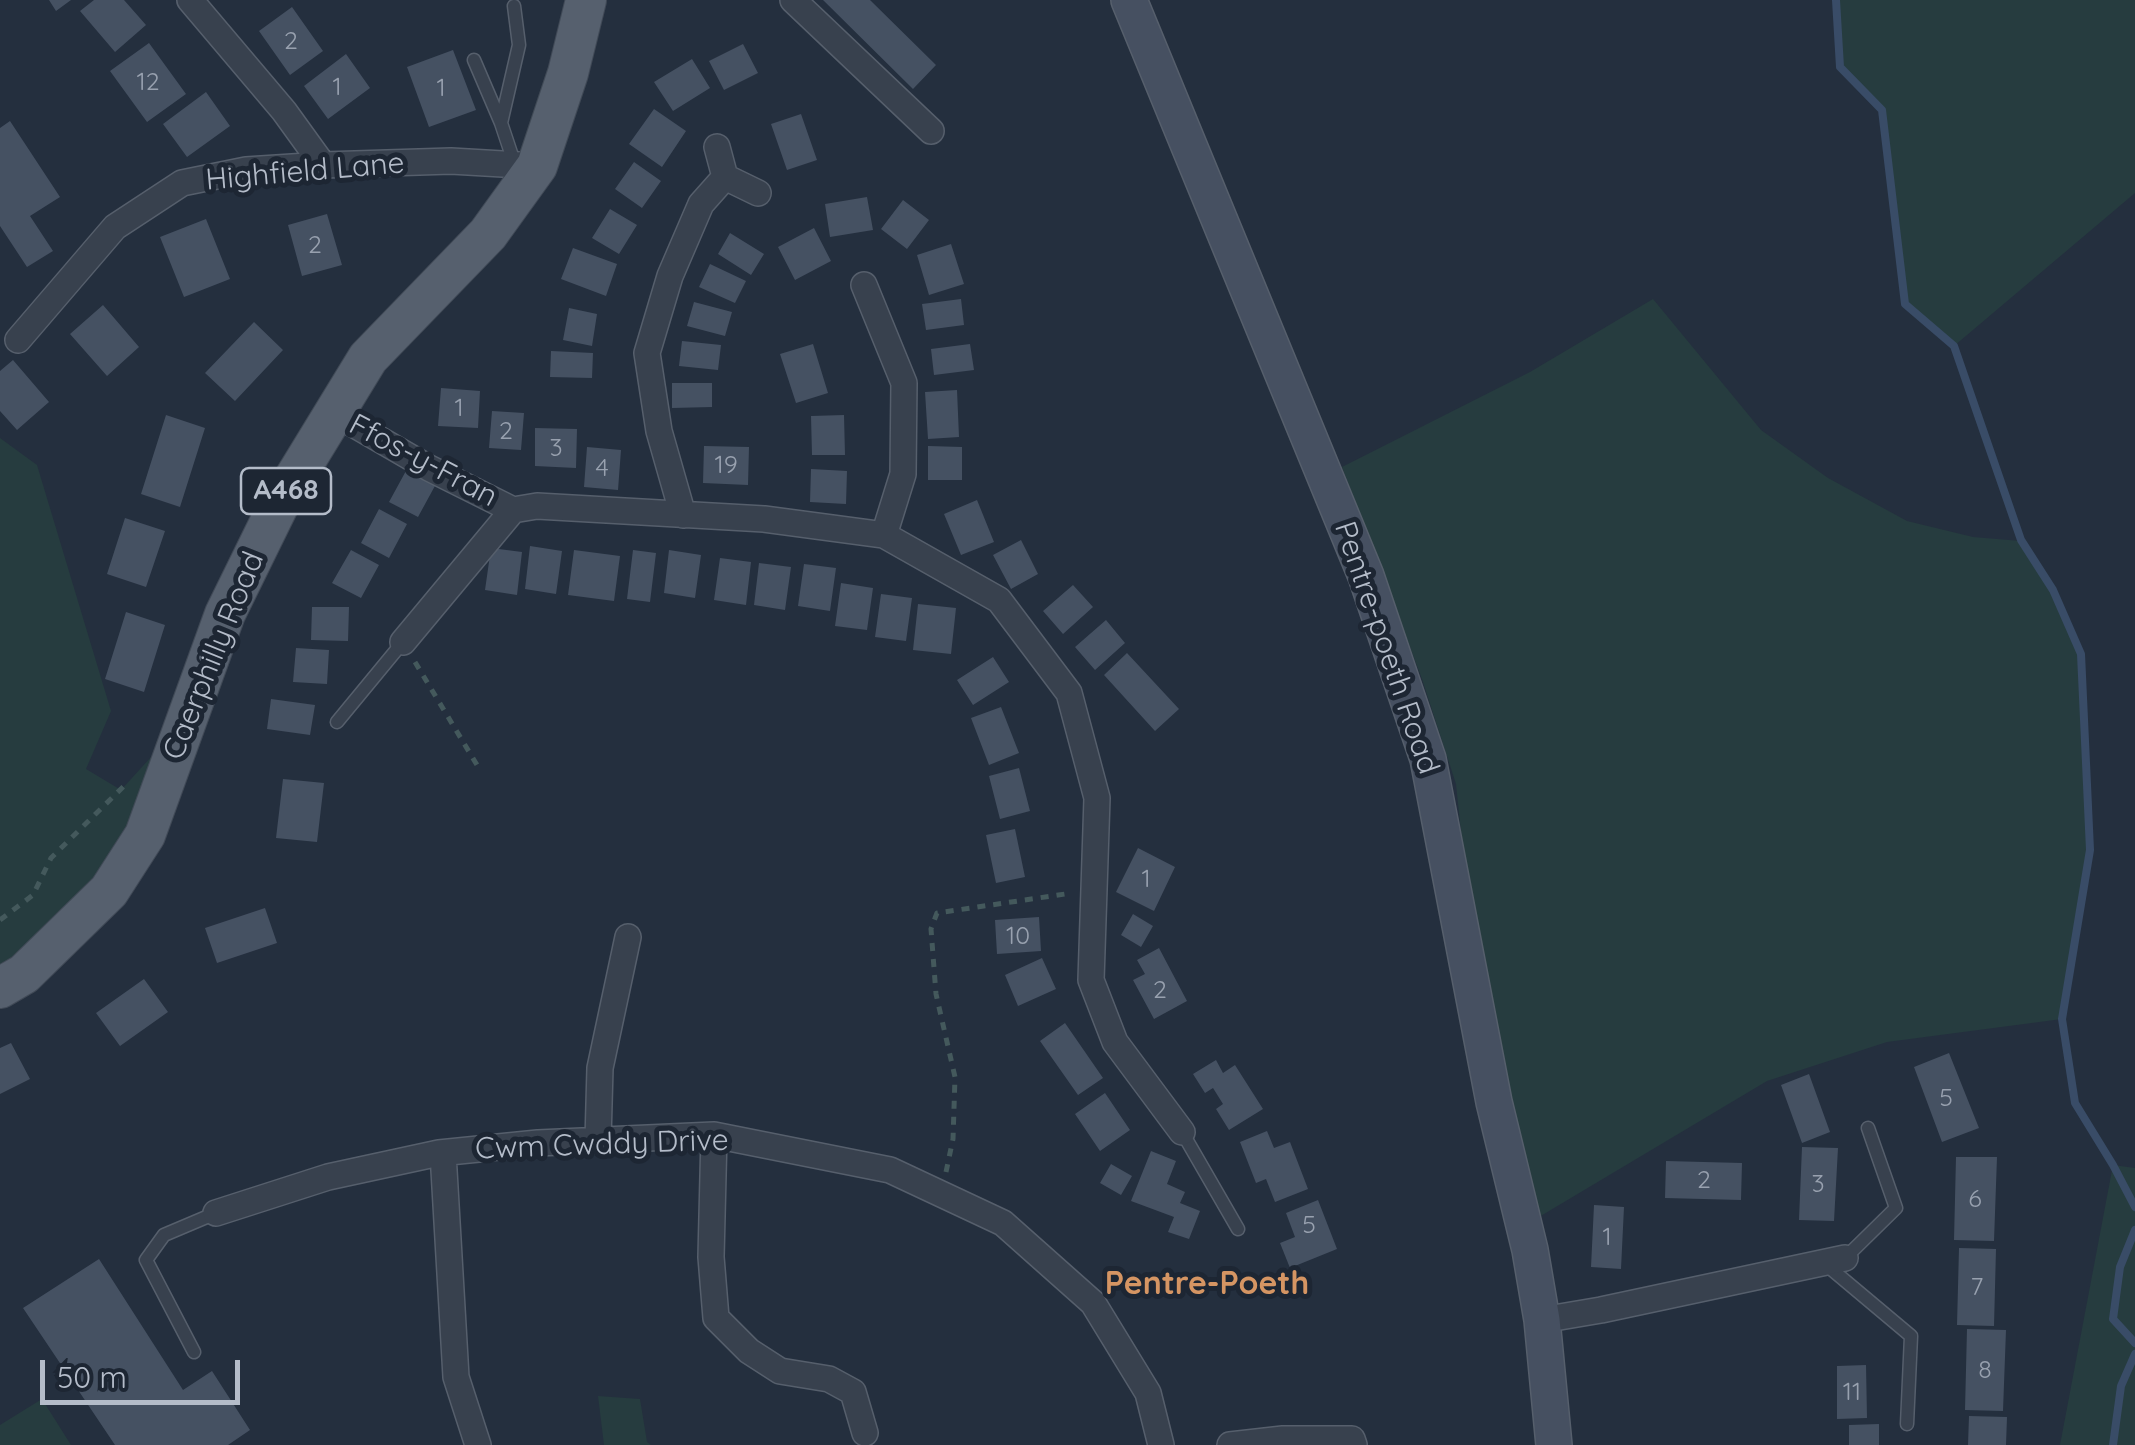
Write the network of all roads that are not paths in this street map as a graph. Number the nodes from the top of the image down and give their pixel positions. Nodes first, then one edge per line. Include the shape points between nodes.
1 (190, 0) edge
2 (586, 0) edge
3 (793, 0) edge
4 (1129, 0) edge
5 (514, 6) dead end
6 (474, 60) dead end
7 (502, 122) junction
8 (931, 131) dead end
9 (717, 148) dead end
10 (323, 165) junction
11 (526, 165) junction
12 (725, 176) junction
13 (758, 194) dead end
14 (864, 285) dead end
15 (18, 340) dead end
16 (334, 413) junction
17 (513, 510) junction
18 (683, 515) junction
19 (884, 535) junction
20 (403, 642) joint
21 (337, 722) dead end
22 (628, 936) dead end
23 (0, 988) edge
24 (1868, 1128) dead end
25 (1182, 1132) joint
26 (714, 1135) junction
27 (598, 1140) junction
28 (443, 1152) junction
29 (216, 1212) joint
30 (1238, 1229) dead end
31 (1834, 1260) junction
32 (1542, 1320) junction
33 (194, 1352) dead end
34 (1908, 1424) dead end
35 (865, 1433) dead end
36 (478, 1445) edge
37 (1162, 1445) edge
38 (1230, 1445) edge
39 (1354, 1445) edge
40 (1554, 1445) edge

1 - 10 street
2 - 11 main road, Caerphilly Road / A468 via 568,73
3 - 8 street
4 - 32 street, Pentre-poeth Road via 1366,576 1428,759
5 - 7 lane via 519,45
6 - 7 lane
7 - 11 lane
9 - 12 street
10 - 11 street, Highfield Lane
10 - 15 street, Highfield Lane via 246,170 182,184 115,227
11 - 16 main road, Caerphilly Road / A468 via 488,234 368,358
12 - 13 street
12 - 18 street via 700,204 647,353
14 - 19 street via 904,384 903,474
16 - 17 street, Ffos-y-Fran
16 - 23 main road, Caerphilly Road / A468 via 280,502 225,614 145,835 109,892 24,974
17 - 18 street, Ffos-y-Fran
17 - 20 street, Ffos-y-Fran
18 - 19 street, Ffos-y-Fran
19 - 25 street, Ffos-y-Fran via 999,600 1069,693 1097,798 1091,980 1115,1042
20 - 21 lane
22 - 27 street via 600,1068
24 - 31 lane via 1896,1208
25 - 30 lane
26 - 27 street, Cwm Cwddy Drive
26 - 35 street via 716,1318 780,1371 830,1379 853,1392
26 - 37 street, Cwm Cwddy Drive via 890,1170 1003,1223 1093,1303 1148,1393
27 - 28 street, Cwm Cwddy Drive
28 - 29 street, Cwm Cwddy Drive via 328,1177
28 - 36 street via 456,1377
29 - 33 lane via 164,1235 146,1260
31 - 32 street
31 - 34 lane via 1912,1336
32 - 40 street, Pentre-poeth Road
38 - 39 street via 1318,1438 1352,1438

